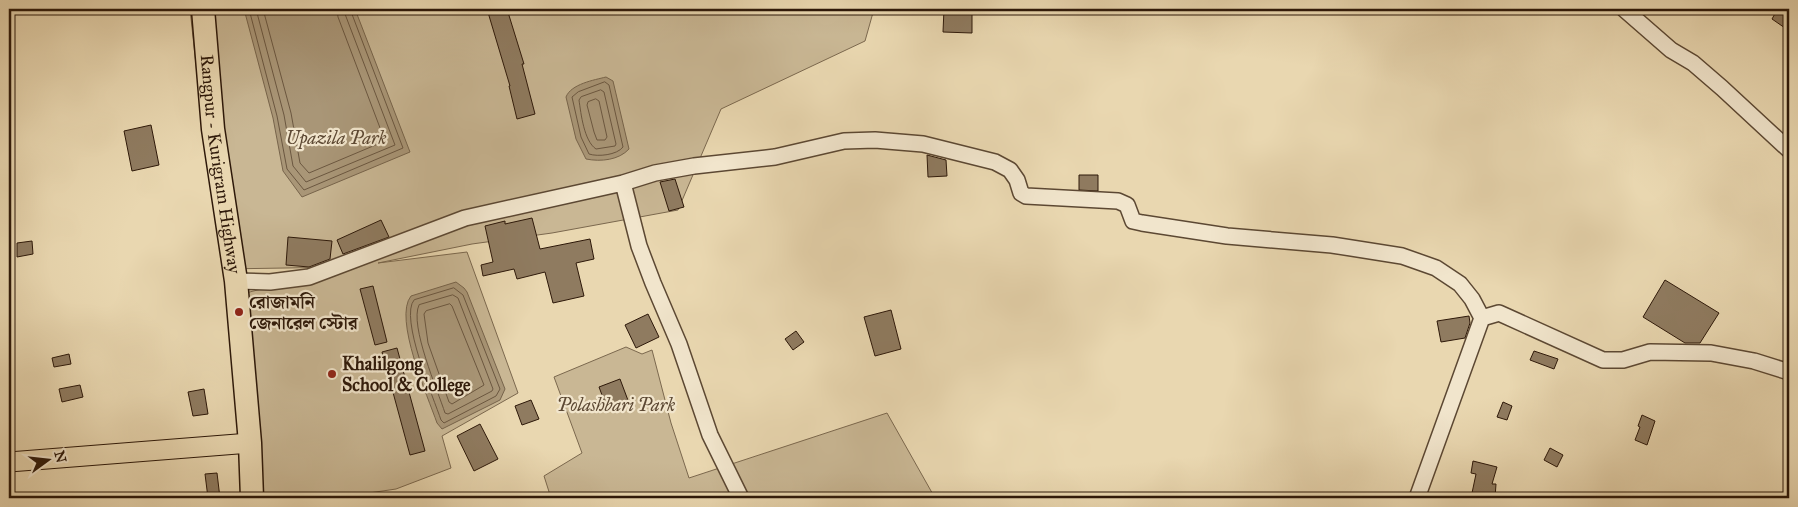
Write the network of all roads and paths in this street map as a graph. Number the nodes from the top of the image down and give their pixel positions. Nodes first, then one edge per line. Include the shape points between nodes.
1 (203, 9) edge
2 (1624, 9) edge
3 (1789, 150) edge
4 (623, 183) junction
5 (236, 282) junction
6 (1482, 318) junction
7 (1789, 372) edge
8 (250, 444) junction
9 (9, 462) edge
10 (252, 498) edge
11 (741, 498) edge
12 (1417, 498) edge

1 - 5 highway, Rangpur - Kurigram Highway via 213,129
2 - 3 street via 1671,50 1693,63
4 - 5 street via 465,218 309,277
4 - 6 street via 655,173 775,157 844,141 923,144 995,162 1010,170 1021,193 1026,196 1118,202 1127,205 1133,221 1142,224 1402,256 1436,268 1460,284
4 - 11 street via 639,246 682,352 710,435
5 - 8 highway, Rangpur - Kurigram Highway
6 - 7 street via 1499,313 1603,360 1623,360 1650,352 1711,354
6 - 12 street
8 - 9 main road
8 - 10 highway, Rangpur - Kurigram Highway

